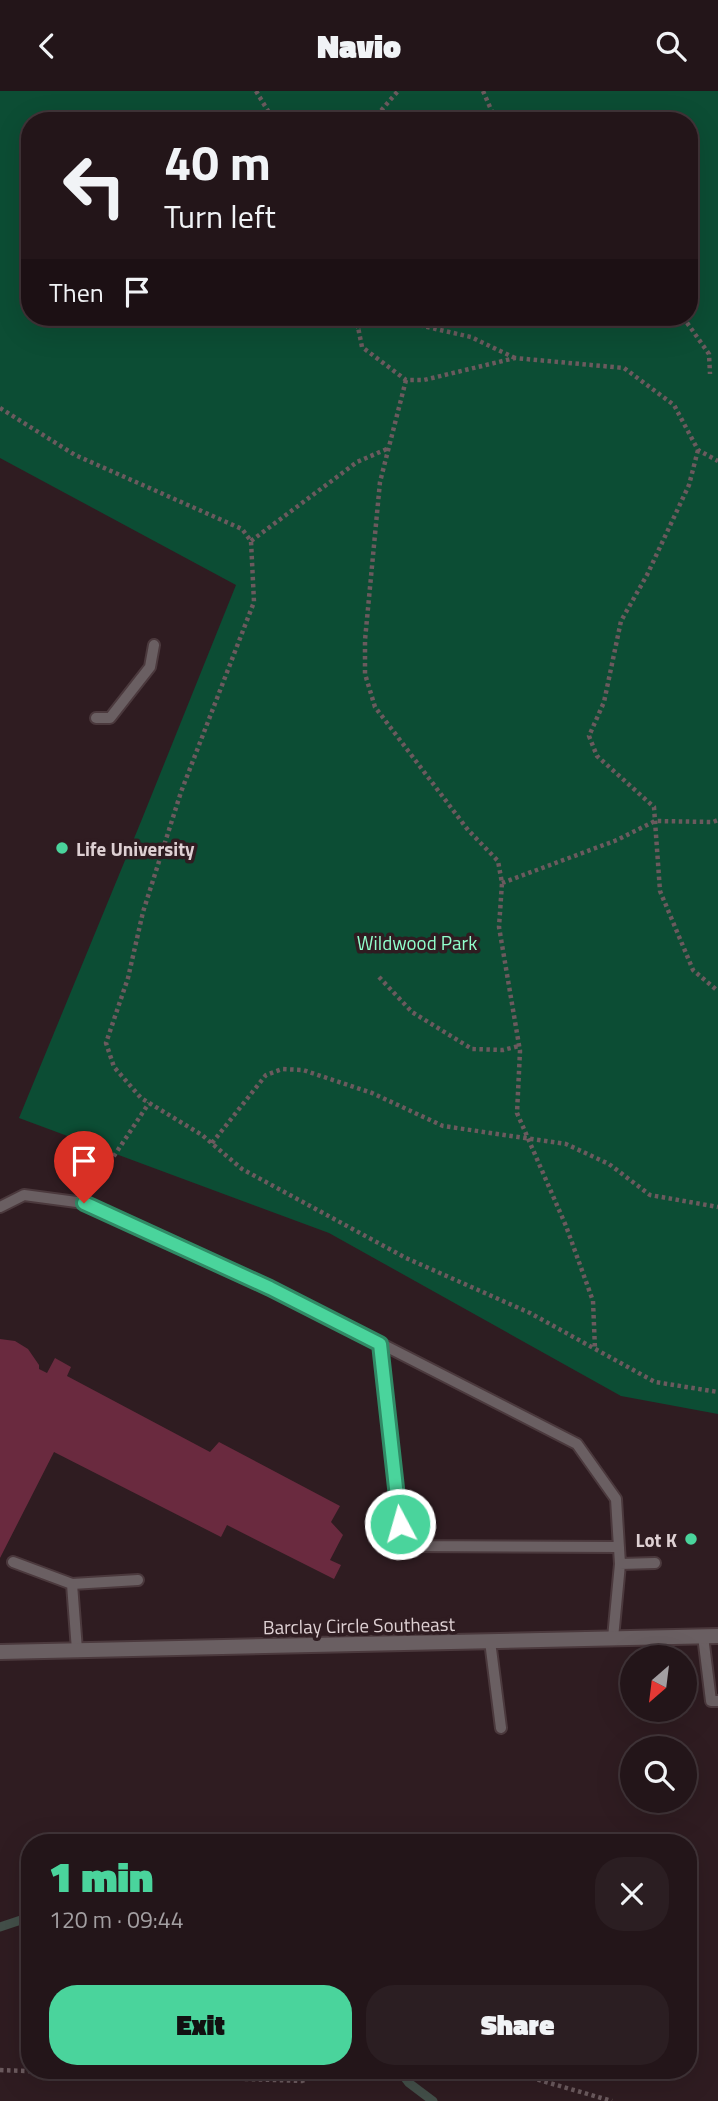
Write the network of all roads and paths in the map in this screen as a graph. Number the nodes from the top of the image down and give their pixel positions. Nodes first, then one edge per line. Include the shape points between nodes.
1 (256, 91) edge
2 (398, 91) edge
3 (482, 91) edge
4 (269, 112) edge
5 (380, 112) edge
6 (492, 112) edge
7 (423, 326) edge
8 (689, 326) edge
9 (358, 327) edge
10 (515, 358) junction
11 (710, 374) dead end
12 (406, 380) junction
13 (0, 408) edge
14 (389, 448) junction
15 (698, 450) junction
16 (718, 461) edge
17 (251, 541) junction
18 (154, 645) dead end
19 (96, 718) dead end
20 (718, 820) edge
21 (655, 821) junction
22 (502, 883) junction
23 (379, 977) dead end
24 (718, 991) edge
25 (519, 1047) junction
26 (149, 1103) junction
27 (528, 1139) junction
28 (212, 1143) junction
29 (106, 1168) dead end
30 (0, 1207) edge
31 (718, 1207) edge
32 (380, 1344) junction
33 (595, 1349) junction
34 (718, 1392) edge
35 (619, 1547) junction
36 (13, 1562) dead end
37 (655, 1563) dead end
38 (620, 1564) junction
39 (138, 1580) dead end
40 (72, 1584) junction
41 (711, 1636) edge
42 (613, 1638) junction
43 (490, 1641) junction
44 (77, 1650) junction
45 (0, 1652) edge
46 (718, 1701) edge
47 (501, 1728) dead end
48 (0, 2070) edge
49 (21, 2071) edge
50 (247, 2079) edge
51 (307, 2079) edge
52 (535, 2079) edge
53 (612, 2101) edge

1 - 4 path
2 - 5 path
3 - 6 path
7 - 10 path via 471,337
8 - 11 path via 709,354
9 - 12 path via 362,347
10 - 12 path via 424,380
10 - 15 path via 624,368 674,405
12 - 14 path
13 - 17 path via 75,455 242,529
14 - 17 path via 357,462
14 - 22 path via 380,482 365,674 376,707 468,830 498,861
15 - 16 path
15 - 21 path via 689,485 621,621 604,702 589,736 597,756 654,807
17 - 26 path via 254,602 181,792 106,1043 114,1067
18 - 19 lane via 150,667 110,718
20 - 21 path
21 - 22 path
21 - 24 path via 660,891 693,970
22 - 25 path via 499,927
23 - 25 path via 412,1012 472,1049
25 - 27 path via 517,1113
26 - 28 path
26 - 29 path
27 - 28 path via 443,1126 372,1093 303,1070 282,1069 266,1075
27 - 31 path via 566,1144 609,1164 650,1195
27 - 33 path via 593,1301
28 - 33 path via 242,1169 406,1258 530,1313
30 - 32 lane via 24,1195 84,1203
32 - 35 lane via 577,1444 616,1499
32 - 35 lane via 402,1546
33 - 34 path via 655,1382
35 - 38 lane
36 - 40 lane
37 - 38 lane
38 - 42 lane
39 - 40 lane
40 - 44 lane
41 - 42 street, Barclay Circle Southeast
41 - 46 lane via 711,1701
42 - 43 street, Barclay Circle Southeast
43 - 44 street, Barclay Circle Southeast
43 - 47 lane
44 - 45 street, Barclay Circle Southeast
48 - 49 path
50 - 51 path
52 - 53 path

